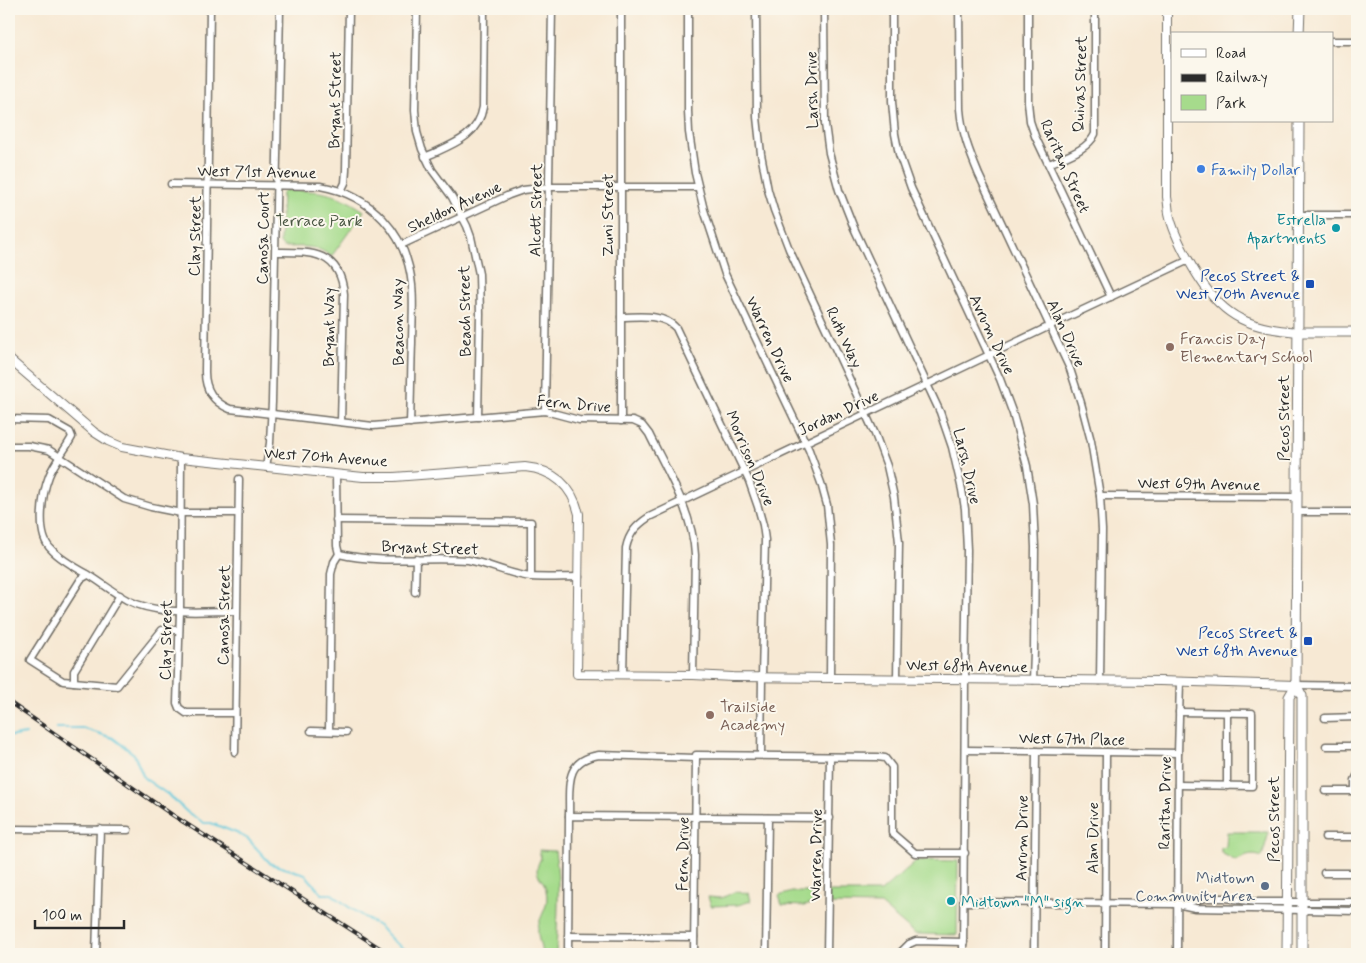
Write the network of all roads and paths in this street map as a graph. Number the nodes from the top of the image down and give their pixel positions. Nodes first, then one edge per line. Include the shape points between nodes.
1 (210, 9) edge
2 (280, 9) edge
3 (349, 9) edge
4 (416, 9) edge
5 (484, 9) edge
6 (552, 9) edge
7 (621, 9) edge
8 (688, 9) edge
9 (756, 9) edge
10 (824, 9) edge
11 (892, 9) edge
12 (959, 9) edge
13 (1028, 9) edge
14 (1095, 9) edge
15 (1167, 9) edge
16 (1300, 9) edge
17 (1299, 32) edge
18 (1334, 41) edge
19 (1357, 41) edge
20 (1299, 122) edge
21 (425, 157) junction
22 (1049, 164) junction
23 (171, 184) dead end
24 (208, 184) junction
25 (277, 184) junction
26 (549, 186) junction
27 (698, 186) junction
28 (621, 187) junction
29 (341, 191) junction
30 (1357, 214) edge
31 (1298, 215) junction
32 (463, 216) junction
33 (401, 246) junction
34 (276, 252) junction
35 (1189, 260) junction
36 (1111, 297) junction
37 (621, 317) junction
38 (1050, 326) junction
39 (1298, 332) junction
40 (1357, 332) edge
41 (989, 355) junction
42 (9, 359) edge
43 (927, 385) junction
44 (545, 411) junction
45 (272, 414) junction
46 (866, 414) junction
47 (478, 417) junction
48 (9, 419) edge
49 (621, 420) junction
50 (341, 422) junction
51 (410, 423) junction
52 (805, 442) junction
53 (9, 446) edge
54 (60, 458) junction
55 (181, 458) junction
56 (266, 467) junction
57 (744, 472) junction
58 (336, 475) junction
59 (239, 479) dead end
60 (1100, 496) junction
61 (1297, 497) junction
62 (681, 501) junction
63 (181, 512) junction
64 (1297, 512) junction
65 (1357, 512) edge
66 (238, 513) junction
67 (336, 520) junction
68 (339, 554) junction
69 (416, 559) junction
70 (88, 575) junction
71 (531, 577) junction
72 (579, 577) junction
73 (415, 592) dead end
74 (120, 595) junction
75 (180, 611) junction
76 (236, 611) junction
77 (179, 630) junction
78 (577, 674) joint
79 (623, 674) junction
80 (693, 675) junction
81 (762, 677) junction
82 (830, 678) junction
83 (897, 678) junction
84 (965, 679) junction
85 (1033, 680) junction
86 (1100, 680) junction
87 (74, 682) junction
88 (1180, 682) junction
89 (1296, 685) junction
90 (1357, 686) edge
91 (1179, 712) junction
92 (236, 713) junction
93 (1227, 713) junction
94 (1325, 718) dead end
95 (1357, 718) edge
96 (311, 731) dead end
97 (329, 732) junction
98 (346, 732) dead end
99 (1326, 746) dead end
100 (1357, 746) edge
101 (965, 750) junction
102 (1036, 751) junction
103 (235, 752) dead end
104 (1106, 752) junction
105 (1178, 753) junction
106 (761, 755) junction
107 (696, 756) junction
108 (830, 757) junction
109 (1357, 776) edge
110 (1178, 785) junction
111 (1227, 786) junction
112 (1325, 791) dead end
113 (1356, 791) edge
114 (569, 816) junction
115 (696, 817) junction
116 (768, 818) junction
117 (830, 818) junction
118 (9, 829) edge
119 (100, 829) junction
120 (128, 830) dead end
121 (1325, 837) dead end
122 (1357, 838) edge
123 (965, 853) junction
124 (1324, 873) dead end
125 (1357, 873) edge
126 (964, 902) junction
127 (1357, 902) edge
128 (1034, 904) junction
129 (1105, 904) junction
130 (1177, 904) junction
131 (1287, 906) junction
132 (1302, 906) junction
133 (1357, 911) edge
134 (568, 936) junction
135 (694, 937) junction
136 (964, 942) junction
137 (96, 954) edge
138 (568, 954) edge
139 (694, 954) edge
140 (766, 954) edge
141 (827, 954) edge
142 (899, 954) edge
143 (964, 954) edge
144 (1034, 954) edge
145 (1105, 954) edge
146 (1177, 954) edge
147 (1287, 954) edge
148 (1302, 954) edge

1 - 24 street, Clay Street
2 - 25 street, Canosa Court
3 - 29 street, Bryant Street via 346,170
4 - 21 street, Beach Street via 416,123
5 - 21 street via 481,118 476,128 465,137
6 - 26 street, Alcott Street
7 - 28 street, Zuni Street
8 - 27 street, Warren Drive via 688,111 691,153
9 - 46 street, Ruth Way via 757,117 768,190 789,249
10 - 43 street, Larsh Drive via 826,138 832,165 854,228
11 - 41 street, Avrum Drive via 892,102 899,154 914,196
12 - 38 street, Alan Drive via 963,133 979,176
13 - 22 street, Raritan Street via 1028,110
14 - 22 street, Quivas Street via 1095,134 1084,147
15 - 35 street via 1167,197 1176,235
16 - 17 main road
18 - 19 street
20 - 31 main road, Pecos Street
21 - 32 street, Beach Street
22 - 36 street, Raritan Street
23 - 24 street, West 71st Avenue
24 - 25 street, West 71st Avenue
24 - 45 street, Clay Street via 206,384 212,397 223,406
25 - 29 street, West 71st Avenue via 320,186
25 - 34 street, Canosa Court
26 - 28 street, Sheldon Avenue
26 - 32 street, Sheldon Avenue via 517,192
26 - 44 street, Alcott Street
27 - 28 street, Sheldon Avenue
27 - 52 street, Warren Drive via 725,274
28 - 37 street, Zuni Street
29 - 33 street, Beacon Way via 379,216
30 - 31 street
31 - 39 main road, Pecos Street
32 - 33 street, Sheldon Avenue
32 - 47 street, Beach Street via 477,259 480,286
33 - 51 street, Beacon Way via 412,286
34 - 45 street, Canosa Court
34 - 50 street, Bryant Way via 318,255 337,269 342,279
35 - 36 street, Jordan Drive
35 - 39 street via 1209,292 1231,313 1267,328
36 - 38 street, Jordan Drive
37 - 49 street, Zuni Street
37 - 57 street, Morrison Drive via 661,318 676,328
38 - 41 street, Jordan Drive
38 - 60 street, Alan Drive via 1081,403 1096,462
39 - 40 main road
39 - 61 main road, Pecos Street
41 - 43 street, Jordan Drive
41 - 85 street, Avrum Drive via 1017,429 1033,504
42 - 55 street, West 70th Avenue via 108,441 129,449
43 - 46 street, Jordan Drive
43 - 84 street, Larsh Drive via 952,447 965,509
44 - 47 street, Fern Drive
44 - 49 street, Fern Drive via 579,420
45 - 50 street, Fern Drive
45 - 56 street, Canosa Court
46 - 52 street, Jordan Drive
46 - 83 street, Ruth Way via 886,466 896,512 899,542
47 - 51 street, Fern Drive
48 - 54 street via 49,420 70,432 72,437
49 - 62 street, Fern Drive via 638,423 649,434
50 - 51 street, Fern Drive via 373,426
52 - 57 street, Jordan Drive
52 - 82 street, Warren Drive via 821,482 830,527
53 - 54 street via 49,450
54 - 63 street via 124,499
54 - 70 street via 49,475 44,492 44,538 51,549
55 - 56 street, West 70th Avenue
55 - 63 street, Clay Street
56 - 58 street, West 70th Avenue
57 - 62 street, Jordan Drive
57 - 81 street, Morrison Drive via 764,532
58 - 67 street
58 - 72 street, West 70th Avenue via 385,477 525,467 546,471 562,482 577,508 580,525
59 - 66 street, Canosa Street
60 - 61 street, West 69th Avenue
60 - 86 street, Alan Drive
61 - 64 main road, Pecos Street
62 - 79 street, Jordan Drive via 642,521 628,542
62 - 80 street, Fern Drive via 695,547
63 - 66 street
63 - 75 street, Clay Street
64 - 65 street
64 - 89 main road, Pecos Street
66 - 76 street, Canosa Street
67 - 68 street
67 - 71 street via 531,522
68 - 69 street, Bryant Street via 368,559
68 - 97 street via 331,574
69 - 71 street, Bryant Street via 482,562
69 - 73 street
70 - 74 street
70 - 87 street via 81,579 30,660 63,681
71 - 72 street, Bryant Street
72 - 78 street, West 70th Avenue
74 - 75 street via 156,610
74 - 87 street via 74,671
75 - 76 street
75 - 77 street, Clay Street
76 - 92 street, Canosa Street
77 - 87 street via 162,630 117,686
77 - 92 street, Clay Street via 179,708 186,713
78 - 79 street, West 68th Avenue
79 - 80 street, West 68th Avenue
80 - 81 street, West 68th Avenue
81 - 82 street, West 68th Avenue
81 - 106 street, Morrison Drive
82 - 83 street, West 68th Avenue
83 - 84 street, West 68th Avenue
84 - 85 street, West 68th Avenue
84 - 101 street, Larsh Drive
85 - 86 street, West 68th Avenue
86 - 88 street, West 68th Avenue
88 - 89 street, West 68th Avenue
88 - 91 street, Raritan Drive
89 - 90 street, West 68th Avenue
89 - 131 main road, Pecos Street via 1289,697
89 - 132 main road, Pecos Street via 1302,696
91 - 93 street
91 - 105 street, Raritan Drive
92 - 103 street, Canosa Street
93 - 111 street
93 - 111 street via 1252,713 1252,786
94 - 95 street
96 - 97 street
97 - 98 street
99 - 100 street
101 - 102 street, West 67th Place
101 - 123 street, Larsh Drive
102 - 104 street, West 67th Place
102 - 128 street, Avrum Drive
104 - 105 street, West 67th Place
104 - 129 street, Alan Drive
105 - 110 street, Raritan Drive
106 - 107 street
106 - 108 street
107 - 114 street via 599,755 581,760 574,766 570,778
107 - 115 street, Fern Drive
108 - 117 street, Warren Drive
108 - 123 street via 885,758 892,767 892,833 915,853
109 - 113 street
110 - 111 street
110 - 130 street, Raritan Drive
112 - 113 street
114 - 115 street
114 - 134 street
115 - 116 street
115 - 135 street, Fern Drive
116 - 117 street
116 - 140 street
117 - 141 street, Warren Drive
118 - 119 street
119 - 120 street
119 - 137 street
121 - 122 street
123 - 126 street, Larsh Drive
124 - 125 street
126 - 128 street
126 - 136 street, Larsh Drive
127 - 132 street
128 - 129 street
128 - 144 street, Avrum Drive
129 - 130 street
129 - 145 street, Alan Drive
130 - 131 street via 1195,908
130 - 131 street via 1205,898 1226,898
130 - 146 street, Raritan Drive
131 - 132 street
131 - 147 main road, Pecos Street
132 - 133 street
132 - 148 main road, Pecos Street
134 - 135 street
134 - 138 street
135 - 139 street, Fern Drive
136 - 142 street via 916,941
136 - 143 street, Larsh Drive

